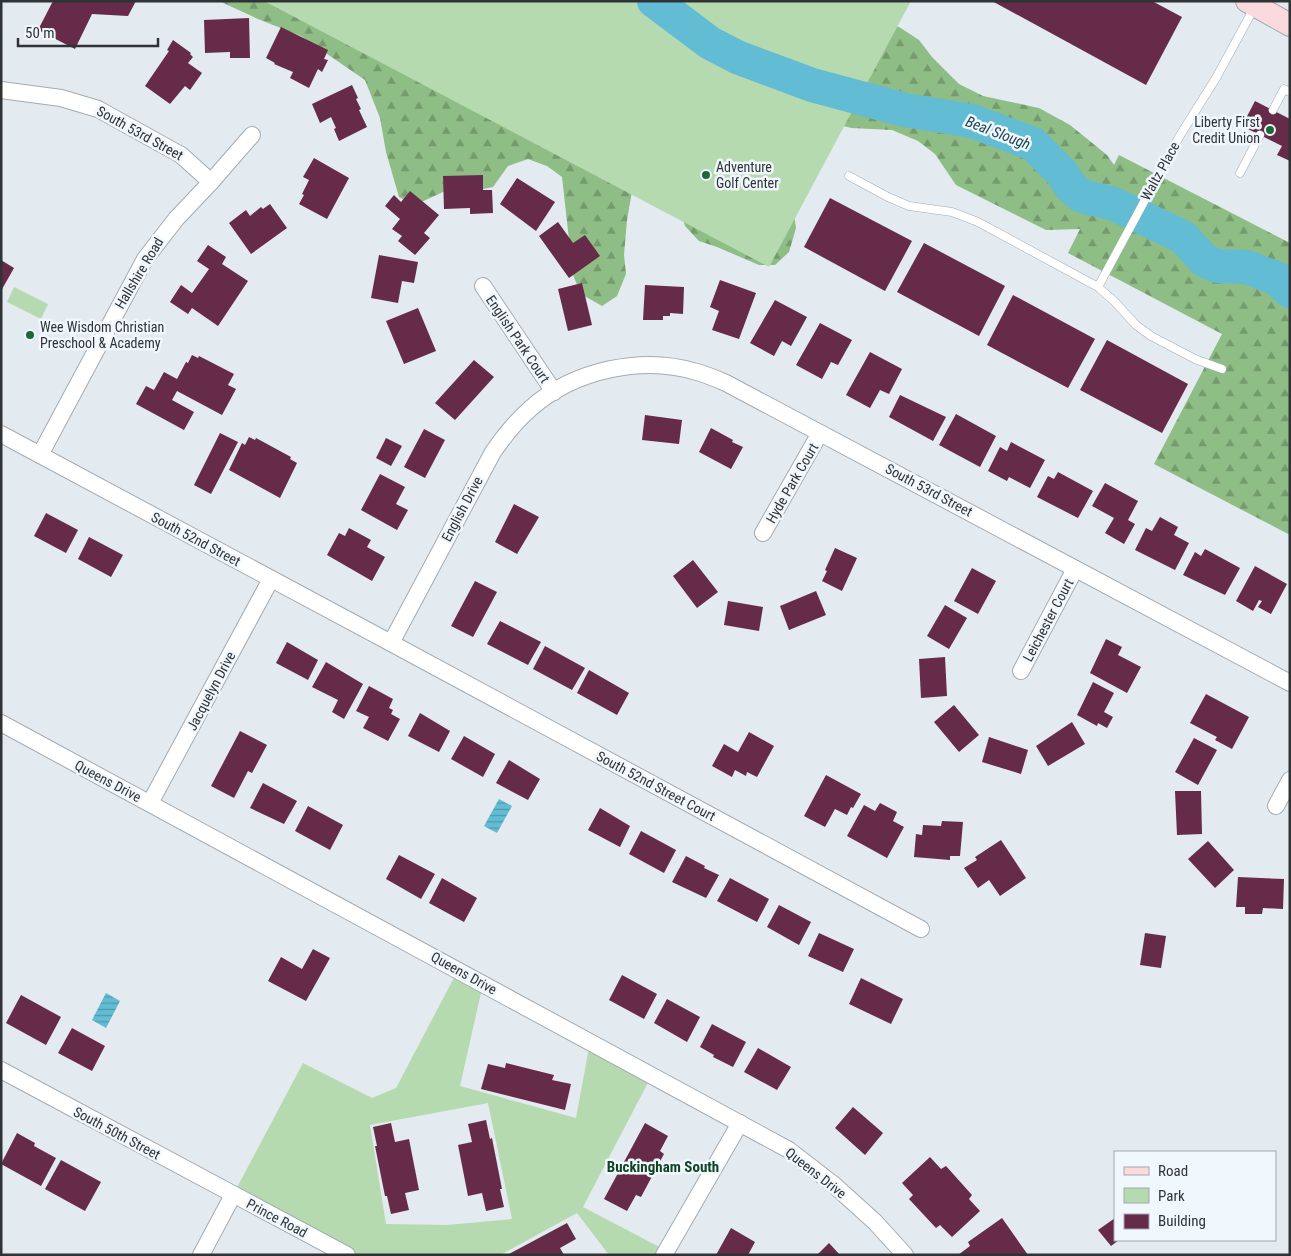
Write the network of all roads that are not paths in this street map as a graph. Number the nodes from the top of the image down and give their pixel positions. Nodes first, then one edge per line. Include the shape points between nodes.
1 (1253, 3) edge
2 (1290, 25) edge
3 (1, 90) edge
4 (1290, 92) edge
5 (1273, 110) dead end
6 (252, 135) dead end
7 (1260, 135) dead end
8 (1240, 173) dead end
9 (849, 176) dead end
10 (211, 182) junction
11 (483, 286) dead end
12 (1098, 287) junction
13 (1222, 369) dead end
14 (554, 392) junction
15 (820, 433) junction
16 (1, 434) edge
17 (40, 455) junction
18 (763, 533) dead end
19 (1075, 569) junction
20 (271, 579) junction
21 (391, 643) junction
22 (1021, 671) dead end
23 (1290, 683) edge
24 (1, 723) edge
25 (1290, 780) edge
26 (150, 803) junction
27 (1276, 806) dead end
28 (921, 929) dead end
29 (1, 1070) edge
30 (740, 1123) junction
31 (233, 1195) junction
32 (201, 1255) edge
33 (346, 1255) edge
34 (664, 1255) edge
35 (905, 1255) edge

1 - 2 main road
1 - 12 lane, Waltz Place via 1216,78 1179,137
3 - 10 street, South 53rd Street via 61,98 98,109 181,155
4 - 5 lane via 1284,88
6 - 10 street, Hallshire Road
7 - 8 lane
9 - 12 lane via 910,206 952,212 973,220
10 - 17 street, Hallshire Road via 145,259
11 - 14 street, English Park Court
12 - 13 lane via 1152,336
14 - 15 street, South 53rd Street via 609,369 638,365 668,366 697,371 726,383
14 - 21 street, English Drive via 531,408 493,452
15 - 18 street, Hyde Park Court
15 - 19 street, South 53rd Street
16 - 17 street, South 52nd Street
17 - 20 street, South 52nd Street
19 - 22 street, Leichester Court
19 - 23 street, South 53rd Street
20 - 21 street, South 52nd Street
20 - 26 street, Jacquelyn Drive
21 - 28 street, South 52nd Street Court
24 - 26 street, Queens Drive
25 - 27 street
26 - 30 street, Queens Drive
29 - 31 street, South 50th Street
30 - 34 street
30 - 35 street, Queens Drive via 789,1150 833,1184
31 - 32 street
31 - 33 street, Prince Road

